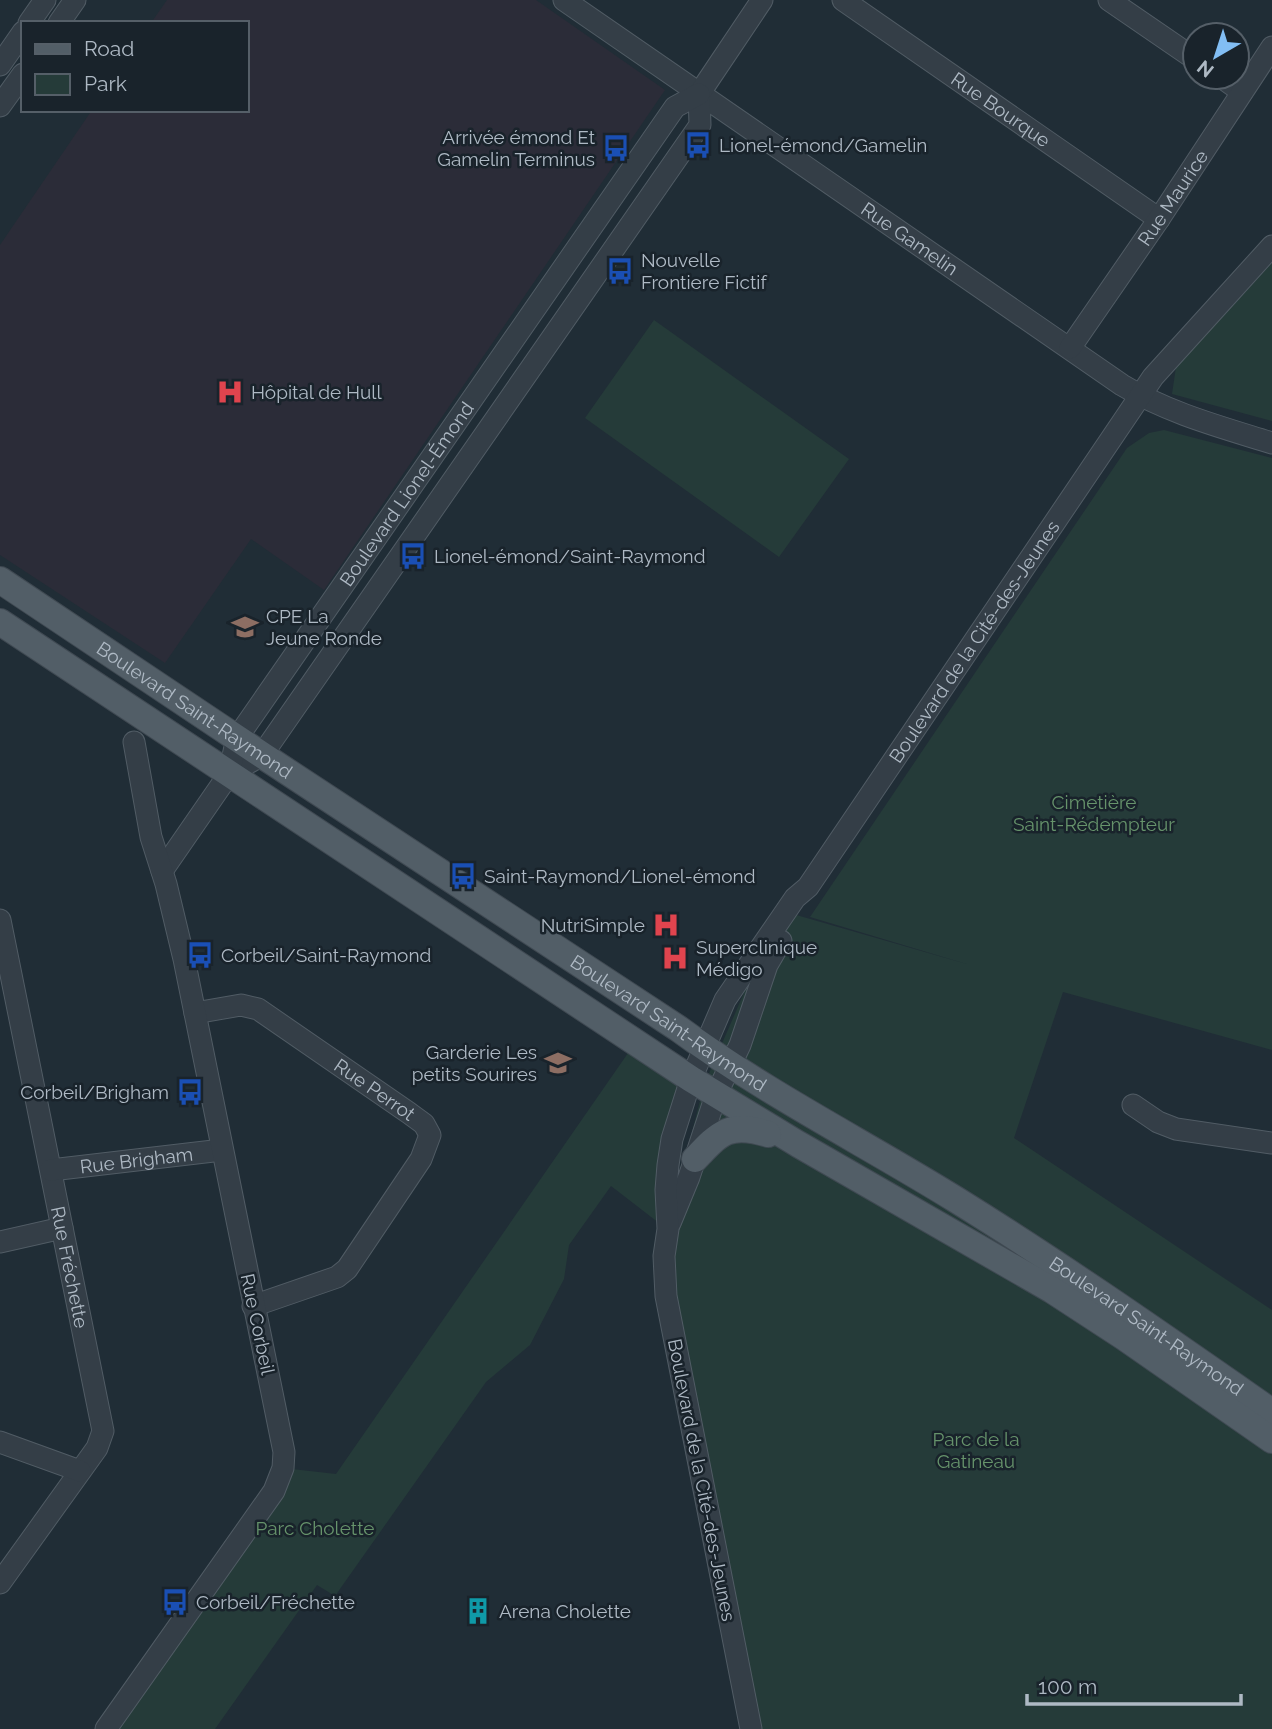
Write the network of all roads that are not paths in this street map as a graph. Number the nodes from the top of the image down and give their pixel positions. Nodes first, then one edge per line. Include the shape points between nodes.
1 (45, 0) edge
2 (75, 0) edge
3 (564, 0) edge
4 (762, 0) edge
5 (843, 0) edge
6 (1109, 0) edge
7 (30, 21) edge
8 (60, 21) edge
9 (21, 35) edge
10 (1272, 47) edge
11 (1181, 49) edge
12 (0, 65) edge
13 (21, 77) edge
14 (1242, 92) joint
15 (699, 93) junction
16 (0, 106) edge
17 (1159, 219) junction
18 (1272, 246) edge
19 (1070, 348) junction
20 (1140, 395) junction
21 (1272, 443) edge
22 (0, 580) edge
23 (0, 622) edge
24 (237, 738) junction
25 (134, 742) dead end
26 (262, 755) junction
27 (229, 774) junction
28 (162, 871) junction
29 (808, 887) junction
30 (0, 920) edge
31 (195, 1013) junction
32 (704, 1047) junction
33 (729, 1065) junction
34 (691, 1079) junction
35 (716, 1095) junction
36 (1133, 1105) dead end
37 (1272, 1143) edge
38 (798, 1144) junction
39 (222, 1150) junction
40 (695, 1159) junction
41 (51, 1170) junction
42 (62, 1228) junction
43 (667, 1229) junction
44 (0, 1242) edge
45 (253, 1306) junction
46 (1272, 1412) edge
47 (1272, 1440) edge
48 (0, 1442) edge
49 (80, 1471) junction
50 (0, 1583) edge
51 (106, 1729) edge
52 (751, 1729) edge

1 - 7 street
2 - 8 street
3 - 15 street, Rue Gamelin
4 - 15 street, Boulevard Lionel-Émond
5 - 17 street, Rue Bourque
6 - 11 street
9 - 12 street
10 - 14 street, Rue Maurice
13 - 16 street
14 - 17 street, Rue Maurice
15 - 19 street, Rue Gamelin
15 - 24 street, Boulevard Lionel-Émond via 675,107
15 - 26 street, Boulevard Lionel-Émond via 700,125
17 - 19 street, Rue Maurice
18 - 20 street, Boulevard de la Cité-des-Jeunes
19 - 20 street, Rue Gamelin
20 - 21 street, Rue Gamelin
20 - 29 street, Boulevard de la Cité-des-Jeunes
22 - 24 main road, Boulevard Saint-Raymond
23 - 27 main road, Boulevard Saint-Raymond
24 - 26 main road, Boulevard Saint-Raymond
24 - 27 street, Boulevard Lionel-Émond
25 - 28 street, Rue Corbeil via 151,837
26 - 27 street, Boulevard Lionel-Émond
26 - 32 main road, Boulevard Saint-Raymond
27 - 28 street
27 - 34 main road, Boulevard Saint-Raymond
28 - 31 street, Rue Corbeil
29 - 32 street, Boulevard de la Cité-des-Jeunes via 795,898 726,1000
29 - 33 street, Boulevard de la Cité-des-Jeunes via 804,905 767,965
30 - 41 street, Rue Fréchette
31 - 39 street, Rue Corbeil
31 - 45 street, Rue Perrot via 241,1005 258,1009 410,1113 430,1135 421,1160 347,1269 337,1277
32 - 33 main road, Boulevard Saint-Raymond
32 - 34 street, Boulevard de la Cité-des-Jeunes
33 - 35 street, Boulevard de la Cité-des-Jeunes
33 - 46 main road, Boulevard Saint-Raymond via 1064,1267
34 - 35 main road, Boulevard Saint-Raymond
34 - 43 street, Boulevard de la Cité-des-Jeunes via 672,1139
35 - 38 main road, Boulevard Saint-Raymond
35 - 40 street, Boulevard de la Cité-des-Jeunes
36 - 37 street via 1176,1129
38 - 40 main road via 736,1128 718,1135
38 - 47 main road, Boulevard Saint-Raymond via 1052,1290
39 - 41 street, Rue Brigham
39 - 45 street, Rue Corbeil
40 - 43 street, Boulevard de la Cité-des-Jeunes
41 - 42 street, Rue Fréchette
42 - 44 street
42 - 49 street, Rue Fréchette via 103,1424 102,1439
43 - 52 street, Boulevard de la Cité-des-Jeunes via 666,1296
45 - 51 street, Rue Corbeil via 282,1434 283,1468 278,1484
48 - 49 street
49 - 50 street, Rue Fréchette

